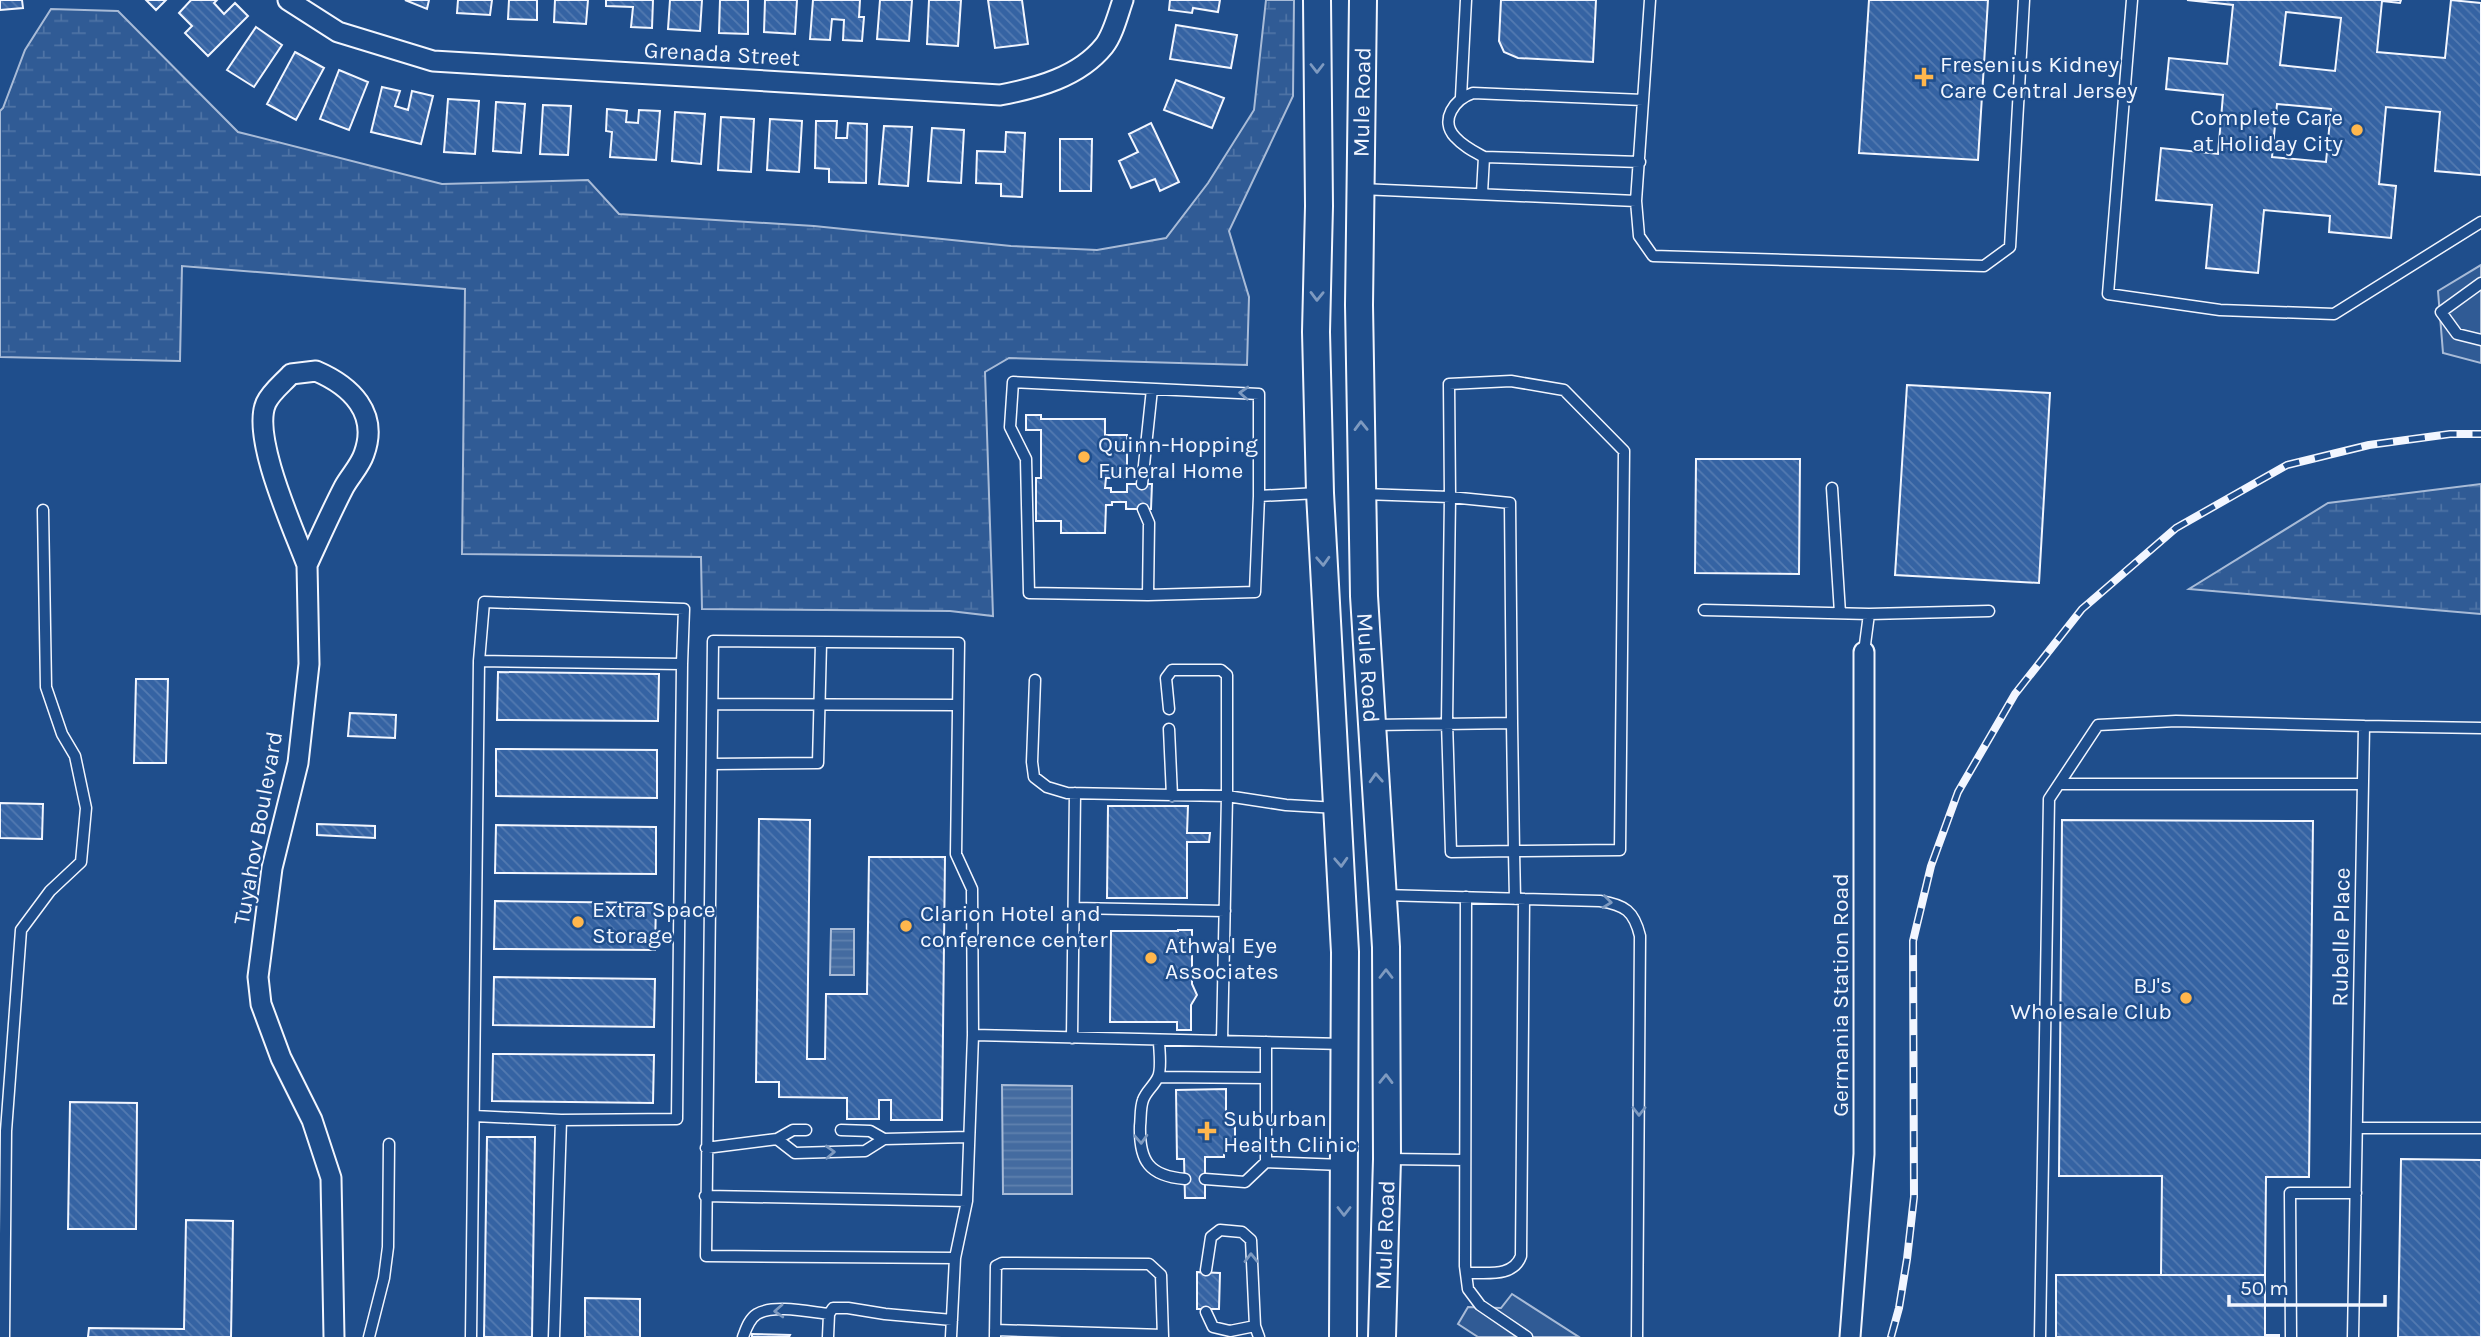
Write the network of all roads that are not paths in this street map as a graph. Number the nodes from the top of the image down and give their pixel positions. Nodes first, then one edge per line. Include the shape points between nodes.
1 (288, 0) edge
2 (1123, 0) edge
3 (1317, 0) edge
4 (1363, 0) edge
5 (1466, 0) edge
6 (1650, 0) edge
7 (2024, 0) edge
8 (2132, 0) edge
9 (1461, 97) junction
10 (1643, 100) junction
11 (1484, 157) junction
12 (1640, 162) junction
13 (1360, 190) junction
14 (1482, 193) junction
15 (1636, 201) junction
16 (2481, 222) edge
17 (2481, 283) edge
18 (2481, 340) edge
19 (1152, 389) junction
20 (1142, 484) dead end
21 (1832, 488) dead end
22 (1320, 493) junction
23 (1363, 494) junction
24 (1259, 496) junction
25 (1450, 497) junction
26 (1143, 509) dead end
27 (43, 510) dead end
28 (307, 565) junction
29 (1149, 595) junction
30 (1704, 610) dead end
31 (1989, 611) dead end
32 (1840, 613) junction
33 (1869, 614) junction
34 (821, 643) junction
35 (1864, 652) joint
36 (479, 662) junction
37 (682, 664) junction
38 (1035, 680) dead end
39 (820, 703) junction
40 (713, 704) junction
41 (957, 705) junction
42 (1169, 709) dead end
43 (1447, 722) junction
44 (1512, 723) junction
45 (1373, 725) junction
46 (2364, 726) junction
47 (2481, 728) edge
48 (1169, 729) dead end
49 (712, 764) junction
50 (2059, 784) junction
51 (2363, 784) junction
52 (1075, 793) junction
53 (1172, 796) junction
54 (1227, 796) junction
55 (1338, 808) junction
56 (1514, 851) junction
57 (1383, 895) junction
58 (1466, 897) junction
59 (1342, 898) junction
60 (1520, 899) junction
61 (1074, 908) junction
62 (1225, 911) junction
63 (973, 1035) junction
64 (1072, 1038) junction
65 (1159, 1040) junction
66 (1222, 1041) junction
67 (1266, 1042) junction
68 (1387, 1042) junction
69 (1345, 1044) junction
70 (1158, 1077) junction
71 (1266, 1078) junction
72 (474, 1116) junction
73 (561, 1120) junction
74 (2357, 1128) junction
75 (2481, 1128) edge
76 (806, 1130) dead end
77 (841, 1130) dead end
78 (969, 1137) junction
79 (777, 1139) junction
80 (884, 1139) junction
81 (389, 1144) dead end
82 (706, 1147) junction
83 (1387, 1159) junction
84 (1465, 1160) junction
85 (1266, 1162) junction
86 (1344, 1165) junction
87 (1185, 1180) dead end
88 (1205, 1180) dead end
89 (2356, 1193) junction
90 (705, 1196) junction
91 (967, 1201) junction
92 (955, 1258) junction
93 (1206, 1270) dead end
94 (1466, 1273) junction
95 (1206, 1312) dead end
96 (829, 1314) junction
97 (952, 1320) junction
98 (1255, 1326) junction
99 (995, 1334) edge
100 (1163, 1336) edge
101 (4, 1337) edge
102 (334, 1337) edge
103 (369, 1337) edge
104 (471, 1337) edge
105 (554, 1337) edge
106 (743, 1337) edge
107 (828, 1337) edge
108 (951, 1337) edge
109 (1259, 1337) edge
110 (1343, 1337) edge
111 (1382, 1337) edge
112 (1528, 1337) edge
113 (1637, 1337) edge
114 (1850, 1337) edge
115 (2040, 1337) edge
116 (2291, 1337) edge
117 (2353, 1337) edge

1 - 2 street, Grenada Street via 338,32 433,61 1000,95 1039,87 1085,64 1105,45
3 -> 22 main road, Mule Road
4 - 13 main road, Mule Road
5 - 9 lane
6 - 10 lane
7 - 15 lane via 2010,247 1983,266 1653,256 1639,236
8 - 16 lane via 2108,294 2220,310 2334,314
9 - 10 lane via 1473,93
9 - 11 lane via 1448,120 1452,135
10 - 12 lane
11 - 12 lane
11 - 14 lane
12 - 15 lane
13 - 14 lane
23 -> 13 main road, Mule Road
14 - 15 lane
17 - 18 lane via 2441,312 2457,334
19 - 20 lane
24 -> 19 lane via 1259,394
19 - 29 lane via 1013,382 1010,427 1026,459 1029,593
21 - 32 lane
22 - 23 main road
22 - 24 lane
22 -> 55 main road, Mule Road
23 - 25 lane
23 - 45 main road, Mule Road via 1365,645
24 - 29 lane via 1255,592
25 - 43 lane
25 - 44 lane via 1510,503
25 - 56 lane via 1449,384 1511,381 1564,390 1624,451 1620,850
26 - 29 lane via 1149,523
27 - 101 lane via 46,687 75,756 86,808 81,862 50,891 21,930 6,1131
28 - 28 street, Tuyahov Boulevard via 364,454 368,425 357,397 316,371 291,374 267,401 264,412 266,452
28 - 102 street, Tuyahov Boulevard via 309,664 301,738 272,868 258,978 261,1004 312,1120 331,1178
30 - 32 lane
31 - 33 lane
32 - 33 lane
33 - 35 lane
34 - 39 lane
34 - 40 lane via 713,641
34 - 41 lane via 959,643
35 - 114 street, Germania Station Road via 1864,1154
36 - 37 lane
36 - 37 lane via 484,602 684,609
36 - 72 lane
37 - 73 lane via 677,1119
38 - 52 lane via 1034,777 1047,787
39 - 40 lane
39 - 41 lane
39 - 49 lane via 818,763
40 - 49 lane
41 - 63 lane via 956,854 972,889
42 - 54 lane via 1166,678 1172,670 1222,670 1227,676
43 - 44 lane
43 - 45 lane
43 - 56 lane via 1451,852
44 - 56 lane
57 -> 45 main road, Mule Road
46 - 47 lane
46 - 50 lane via 2176,721 2098,725
46 - 51 lane, Rubelle Place
48 - 53 lane
49 - 82 lane
50 - 51 lane
50 - 115 lane via 2049,799
51 - 74 lane, Rubelle Place
52 - 53 lane
52 - 61 lane
53 - 54 lane
54 - 55 lane
54 - 62 lane
55 -> 59 main road, Mule Road
56 - 60 lane
57 - 58 lane
57 - 59 main road
68 -> 57 main road, Mule Road
58 - 60 lane
58 - 84 lane
59 - 69 main road, Mule Road
60 - 94 lane via 1521,1256 1511,1270
60 -> 113 lane via 1620,904 1637,920
61 - 62 lane
61 - 64 lane
62 - 66 lane
63 - 64 lane
63 - 78 lane
64 - 65 lane
65 - 66 lane
65 - 70 lane
66 - 67 lane
67 - 69 lane
67 - 71 lane
68 - 69 main road
83 -> 68 main road, Mule Road
69 - 86 main road, Mule Road
70 - 71 lane
70 -> 87 lane via 1141,1103 1143,1157 1159,1174
71 - 85 lane
72 - 73 lane
72 - 104 lane
73 - 105 lane
74 - 75 lane
74 - 89 lane, Rubelle Place
76 - 79 lane via 793,1130
77 - 80 lane via 870,1130
78 - 80 lane
78 - 91 lane
79 -> 80 lane via 795,1153 865,1151
79 - 82 lane
81 - 103 lane via 388,1247
82 - 90 lane
83 - 84 lane
83 - 111 main road, Mule Road
84 - 94 lane
85 - 86 lane
85 - 88 lane via 1245,1182
86 -> 110 main road, Mule Road
89 - 116 lane via 2290,1193
89 - 117 lane, Rubelle Place
90 - 91 lane
90 - 92 lane via 706,1256
91 - 92 lane
92 - 97 lane
98 -> 93 lane via 1251,1240 1242,1232 1220,1230 1211,1237
94 - 112 lane via 1468,1289 1480,1305
95 - 98 lane via 1213,1327 1230,1331
96 - 97 lane via 834,1308 848,1308
96 -> 106 lane via 780,1309 758,1313
96 - 107 lane
97 - 108 lane
98 - 109 lane
99 - 100 lane
99 - 100 lane via 996,1266 1002,1263 1149,1264 1161,1275

